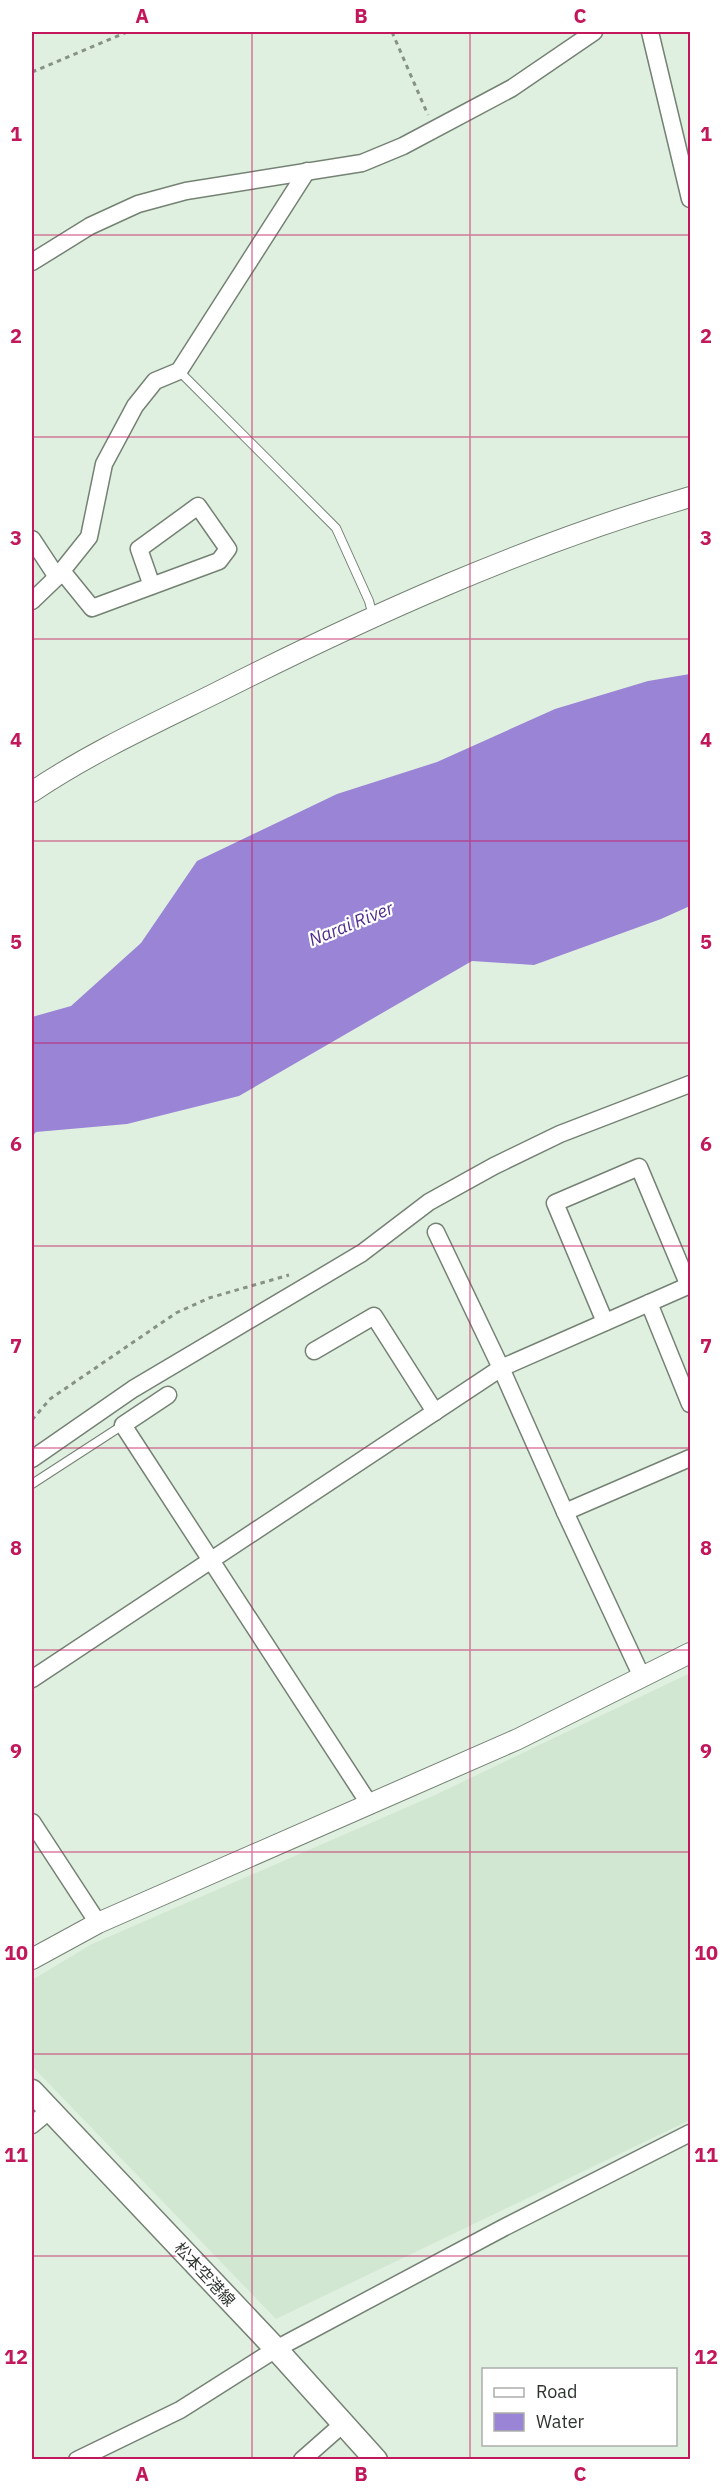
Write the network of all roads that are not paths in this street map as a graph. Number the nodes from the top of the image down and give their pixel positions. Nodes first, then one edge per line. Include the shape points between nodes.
1 (594, 32) edge
2 (650, 32) edge
3 (307, 171) junction
4 (690, 198) edge
5 (32, 262) edge
6 (178, 371) junction
7 (690, 496) edge
8 (32, 539) edge
9 (59, 574) junction
10 (152, 586) junction
11 (32, 601) edge
12 (373, 617) junction
13 (32, 792) edge
14 (690, 1084) edge
15 (436, 1232) dead end
16 (689, 1286) edge
17 (649, 1302) junction
18 (605, 1322) junction
19 (314, 1351) dead end
20 (501, 1368) junction
21 (168, 1395) dead end
22 (690, 1404) edge
23 (435, 1412) junction
24 (123, 1425) junction
25 (690, 1458) edge
26 (32, 1459) edge
27 (32, 1484) edge
28 (565, 1512) junction
29 (211, 1559) junction
30 (690, 1653) edge
31 (642, 1677) junction
32 (32, 1679) edge
33 (370, 1805) junction
34 (32, 1822) edge
35 (98, 1923) junction
36 (32, 1959) edge
37 (32, 2091) edge
38 (50, 2110) junction
39 (32, 2125) edge
40 (690, 2133) edge
41 (276, 2349) junction
42 (344, 2422) junction
43 (77, 2460) edge
44 (302, 2460) edge
45 (376, 2460) edge

1 - 3 street via 512,88 434,130 362,163
2 - 4 street
3 - 5 street via 186,191 138,204 90,226
3 - 6 street
6 - 9 street via 155,381 135,406 104,464 89,537
6 - 12 lane via 336,528
7 - 12 street via 604,522
8 - 9 street
9 - 10 street via 92,608
9 - 11 street
10 - 10 street via 219,561 228,549 198,506 139,549
12 - 13 street via 66,768
14 - 26 street via 560,1134 429,1202 362,1253 133,1389
15 - 20 street
16 - 17 street
16 - 18 street via 639,1167 555,1203
17 - 18 street
17 - 22 street
18 - 20 street
19 - 23 street via 374,1316
20 - 23 street
20 - 28 street
21 - 24 street
23 - 29 street
24 - 27 lane
24 - 29 street
25 - 28 street
28 - 31 street
29 - 32 street
29 - 33 street
30 - 31 street
31 - 33 street via 518,1739
33 - 35 street
34 - 35 street
35 - 36 street
37 - 38 main road, 松本空港線
38 - 39 street
38 - 41 main road, 松本空港線
40 - 41 street
41 - 42 main road, 松本空港線
41 - 43 street via 180,2410
42 - 44 street
42 - 45 main road, 松本空港線

